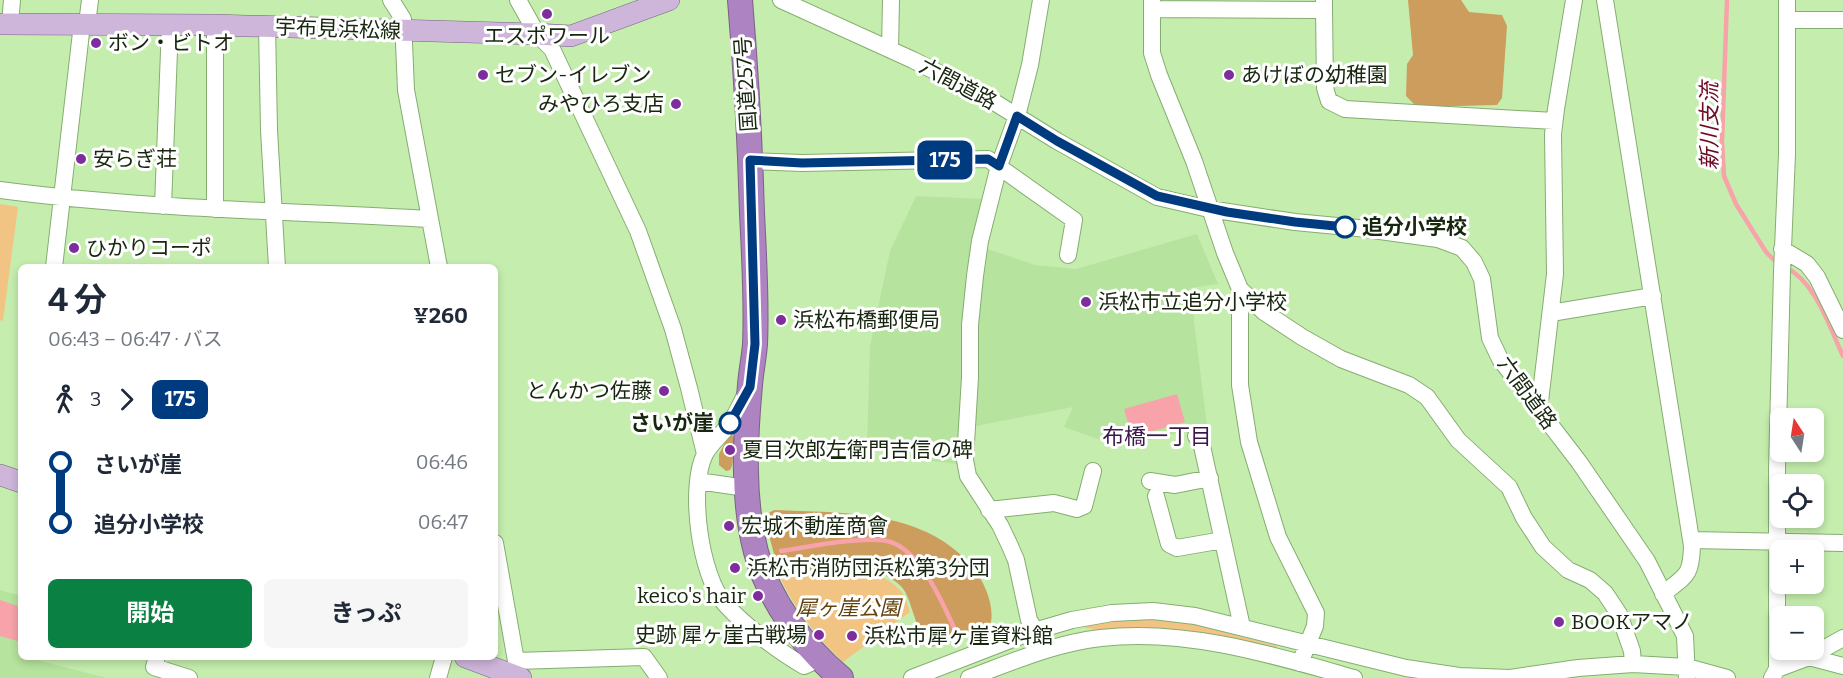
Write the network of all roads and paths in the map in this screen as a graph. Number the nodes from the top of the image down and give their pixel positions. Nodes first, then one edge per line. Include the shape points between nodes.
1 (12, 0) edge
2 (90, 0) edge
3 (391, 0) edge
4 (518, 0) edge
5 (669, 0) edge
6 (740, 0) edge
7 (781, 0) edge
8 (891, 0) edge
9 (1041, 0) edge
10 (1574, 0) edge
11 (1605, 0) edge
12 (1787, 0) edge
13 (1152, 5) edge
14 (1245, 5) edge
15 (1324, 5) edge
16 (1787, 20) junction
17 (1843, 20) edge
18 (5, 24) edge
19 (84, 24) junction
20 (170, 25) junction
21 (215, 25) junction
22 (267, 26) junction
23 (402, 31) junction
24 (537, 34) junction
25 (890, 49) junction
26 (1017, 116) junction
27 (1554, 121) junction
28 (750, 160) junction
29 (999, 166) junction
30 (0, 190) edge
31 (61, 198) junction
32 (163, 206) junction
33 (214, 209) junction
34 (1209, 209) junction
35 (274, 211) junction
36 (429, 219) junction
37 (1068, 255) dead end
38 (1782, 260) junction
39 (54, 264) edge
40 (277, 264) edge
41 (438, 264) edge
42 (1240, 289) junction
43 (1653, 296) junction
44 (1551, 313) junction
45 (1843, 330) edge
46 (750, 387) junction
47 (1539, 410) junction
48 (1196, 436) dead end
49 (705, 454) junction
50 (1093, 471) dead end
51 (0, 475) edge
52 (1210, 478) junction
53 (18, 481) edge
54 (698, 481) junction
55 (747, 488) junction
56 (989, 510) junction
57 (1223, 540) junction
58 (1691, 540) junction
59 (1777, 540) edge
60 (1770, 542) edge
61 (1824, 543) edge
62 (1843, 543) edge
63 (498, 561) edge
64 (1663, 594) junction
65 (1776, 594) edge
66 (1242, 627) junction
67 (1035, 631) junction
68 (1843, 638) edge
69 (1308, 643) junction
70 (1824, 649) edge
71 (1046, 650) junction
72 (819, 659) junction
73 (443, 660) edge
74 (475, 660) edge
75 (1802, 660) edge
76 (1820, 660) edge
77 (1300, 663) junction
78 (1633, 664) junction
79 (1843, 666) edge
80 (155, 667) edge
81 (517, 672) edge
82 (1687, 673) edge
83 (1774, 673) edge
84 (189, 678) edge
85 (438, 678) edge
86 (660, 678) edge
87 (841, 678) edge
88 (912, 678) edge
89 (969, 678) edge
90 (1354, 678) edge
91 (1727, 678) edge

1 - 18 street
2 - 19 street
3 - 23 street via 403,19
4 - 24 street
5 - 24 main road, 宇布見浜松線 via 571,36
6 - 28 highway, 国道257号
7 - 25 street, 六間道路
8 - 25 street
9 - 26 street
10 - 27 street
11 - 43 street
12 - 16 street
13 - 14 street
13 - 34 street via 1152,53
14 - 15 street
15 - 27 street via 1325,88 1329,102 1346,109
16 - 17 street
16 - 38 street
18 - 19 main road, 宇布見浜松線
19 - 20 main road, 宇布見浜松線
19 - 31 street
20 - 21 main road, 宇布見浜松線
20 - 32 street
21 - 22 main road, 宇布見浜松線
21 - 33 street
22 - 23 main road, 宇布見浜松線
22 - 35 street
23 - 24 main road, 宇布見浜松線
23 - 36 street via 406,90
24 - 49 street via 552,49 638,231 673,329
25 - 26 street, 六間道路
26 - 29 street
26 - 34 street, 六間道路 via 1157,196
27 - 44 street via 1555,274
28 - 29 street via 802,163 988,159
28 - 46 highway, 国道257号 via 755,344
29 - 37 street via 1074,220
29 - 56 street via 975,276 965,460 968,476
30 - 31 street
31 - 32 street
31 - 39 street
32 - 33 street
33 - 35 street
34 - 42 street
34 - 47 street, 六間道路 via 1438,239 1462,248 1482,279 1490,338 1500,359
35 - 36 street
35 - 40 street
36 - 41 street
38 - 45 street via 1807,264
38 - 59 street
42 - 69 street via 1240,385 1249,442 1278,537 1316,613
42 - 78 street via 1264,312 1302,337 1341,359 1409,385 1426,397 1458,440 1509,487 1543,547 1568,570 1590,580 1605,593 1619,614
43 - 44 street
43 - 58 street
44 - 47 street
46 - 49 street via 730,423
46 - 55 highway, 国道257号
47 - 64 street, 六間道路 via 1647,561
48 - 52 street via 1200,437
49 - 54 street
50 - 56 street via 1084,506 1077,509 1054,503
51 - 53 main road
52 - 57 street
52 - 57 street via 1154,488 1168,544 1176,548
54 - 55 street
54 - 72 street via 698,527 708,573 723,602 804,666
55 - 72 highway, 国道257号 via 756,553 775,598
56 - 67 street via 1013,553
57 - 66 street
58 - 60 street
58 - 64 street via 1692,566 1686,576
61 - 62 street
63 - 81 street
64 - 82 street, 六間道路 via 1685,636
65 - 83 street
66 - 67 street via 1152,611 1112,613
66 - 69 street
67 - 71 street
67 - 88 street
68 - 70 street
69 - 77 street
69 - 78 street via 1406,668 1460,676 1510,678
71 - 77 street via 1100,638 1157,635
71 - 89 street
72 - 87 highway, 国道257号
73 - 85 street
74 - 81 main road
75 - 83 street
76 - 79 street
77 - 90 street
78 - 82 street
80 - 84 street
81 - 86 street via 644,657
82 - 91 street

